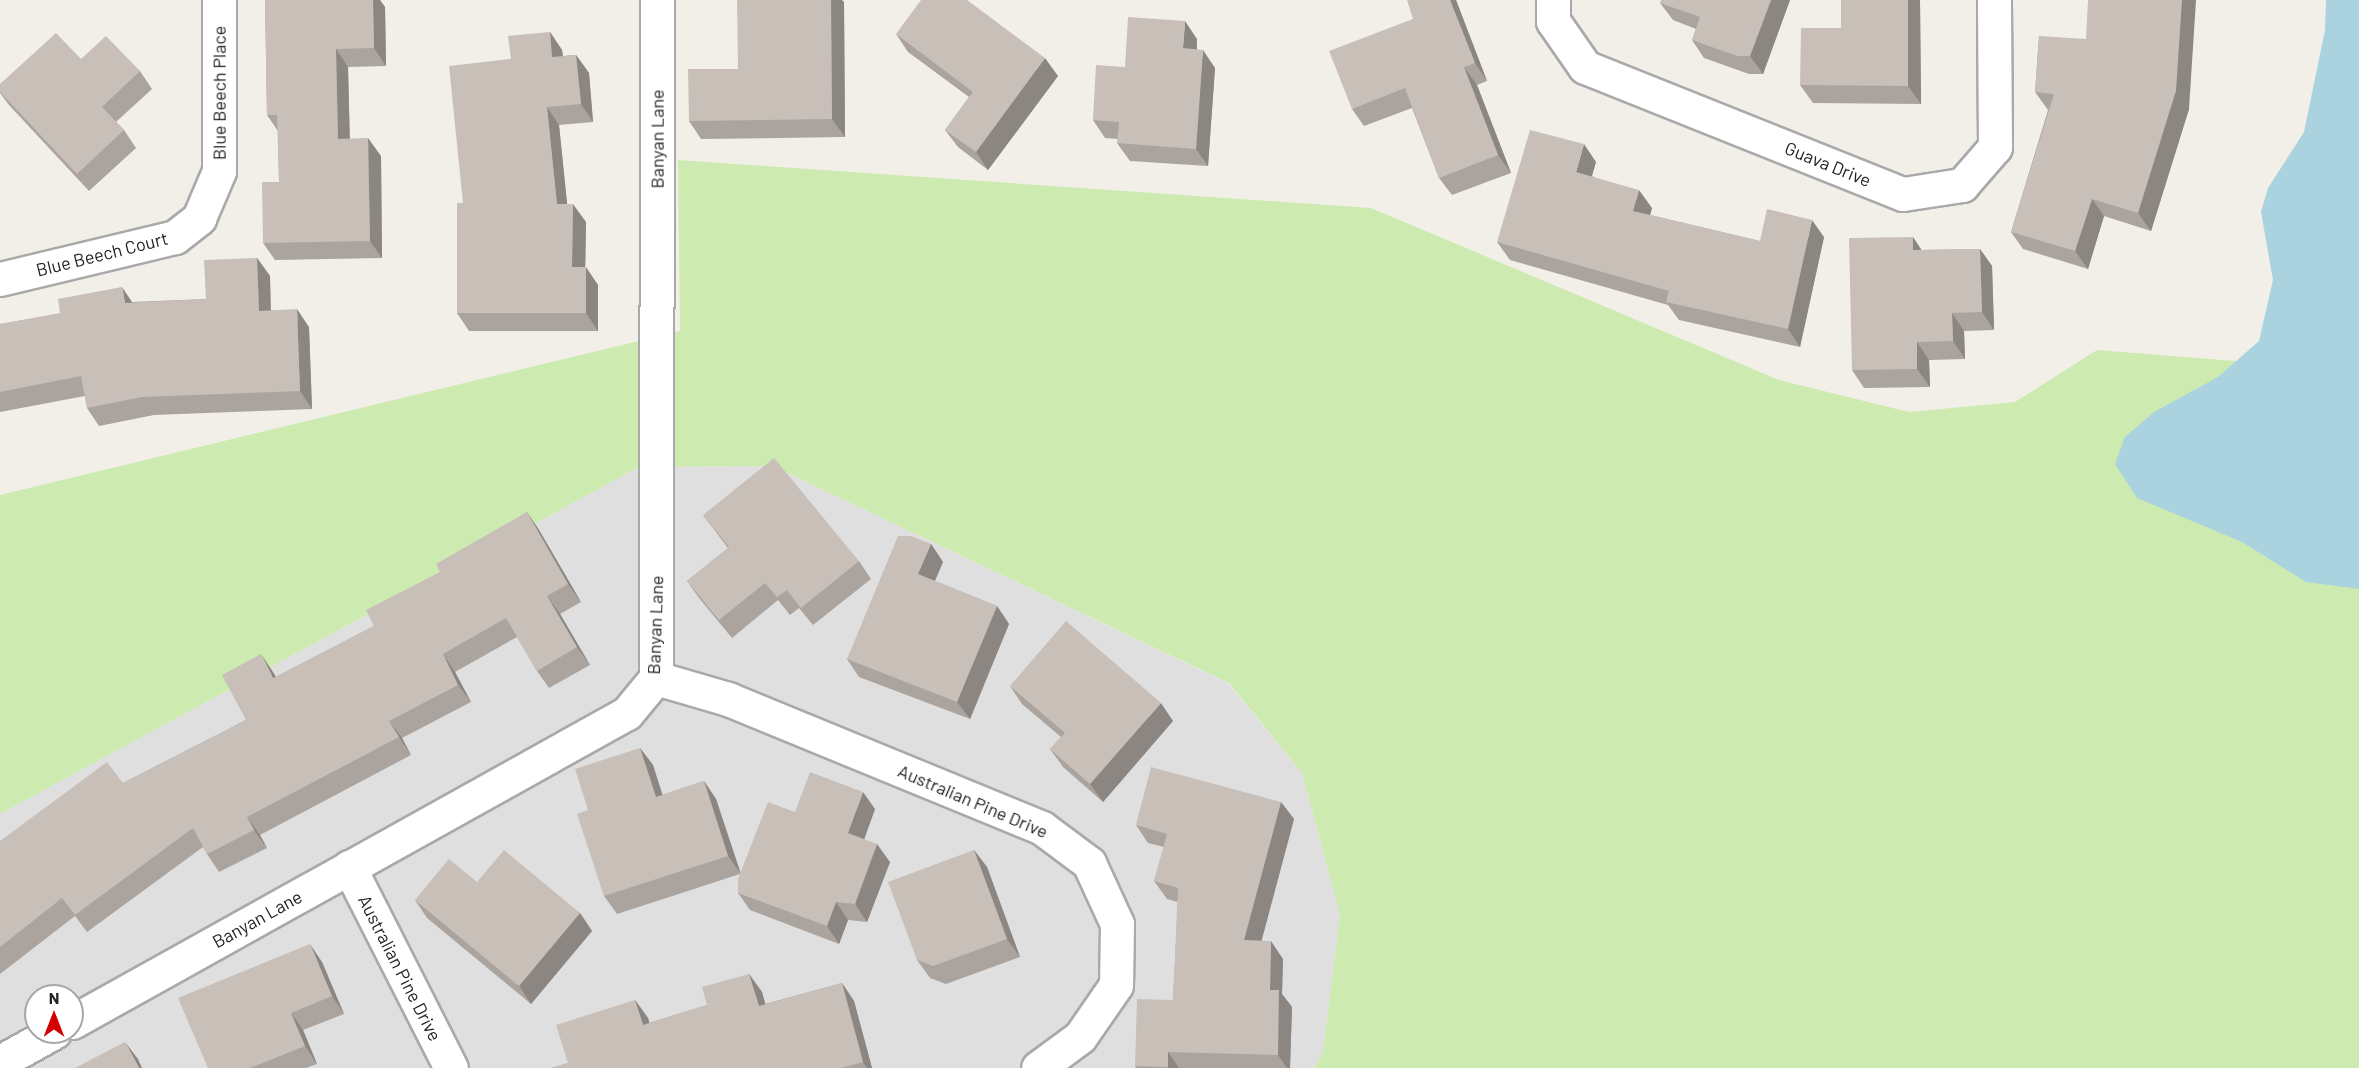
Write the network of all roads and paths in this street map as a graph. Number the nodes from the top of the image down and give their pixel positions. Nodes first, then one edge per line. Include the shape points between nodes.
1 (219, 0) edge
2 (657, 0) edge
3 (1553, 0) edge
4 (1994, 0) edge
5 (200, 218) joint
6 (0, 279) edge
7 (656, 678) junction
8 (350, 867) junction
9 (84, 1015) edge
10 (32, 1044) edge
11 (0, 1062) edge
12 (451, 1068) edge
13 (1038, 1068) edge

1 - 5 street, Blue Beech Place via 219,171
2 - 7 street, Banyan Lane
3 - 4 street, Guava Drive via 1553,21 1585,67 1902,194 1962,185 1995,147
5 - 6 street, Blue Beech Court via 175,237
7 - 8 street, Banyan Lane via 627,713
7 - 13 street, Australian Pine Drive via 728,699 1042,828 1089,863 1118,924 1116,985 1080,1037
8 - 9 street, Banyan Lane
8 - 12 street, Australian Pine Drive
10 - 11 street

